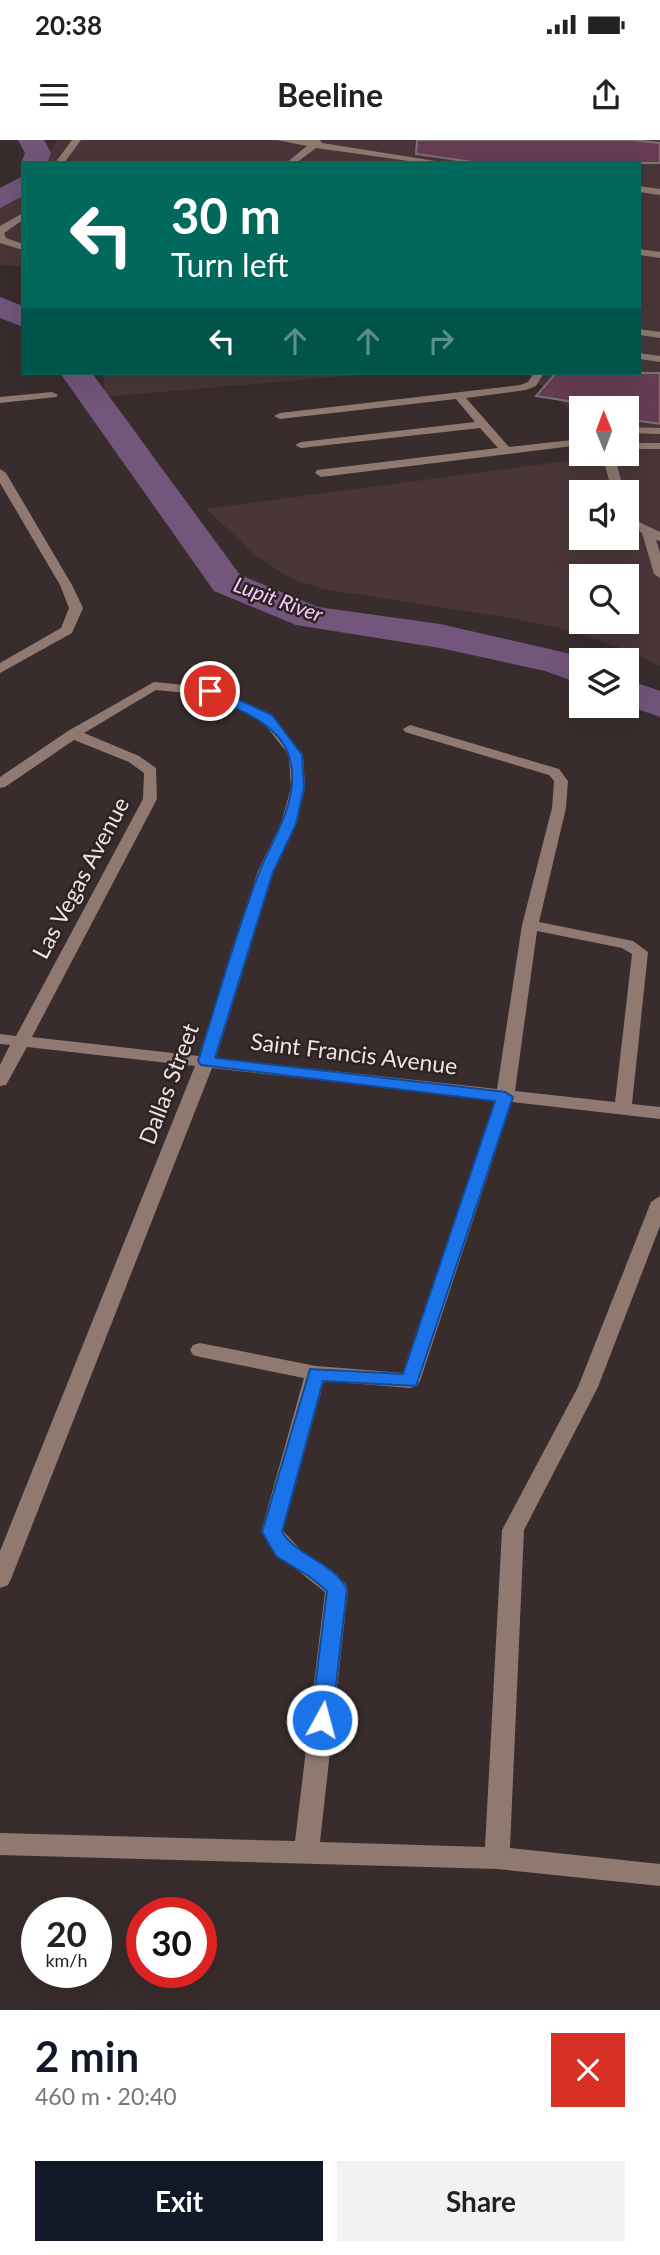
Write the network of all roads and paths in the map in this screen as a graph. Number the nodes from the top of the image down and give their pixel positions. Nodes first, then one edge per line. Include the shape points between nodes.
1 (78, 140) edge
2 (281, 140) edge
3 (318, 143) edge
4 (61, 161) edge
5 (293, 161) edge
6 (431, 161) edge
7 (641, 189) edge
8 (660, 192) edge
9 (21, 217) edge
10 (0, 234) edge
11 (21, 246) edge
12 (641, 252) edge
13 (660, 255) edge
14 (641, 332) edge
15 (660, 335) edge
16 (641, 356) edge
17 (660, 359) edge
18 (538, 375) edge
19 (52, 395) dead end
20 (458, 396) junction
21 (0, 400) edge
22 (281, 416) dead end
23 (482, 424) junction
24 (639, 430) edge
25 (660, 431) edge
26 (569, 443) edge
27 (301, 445) dead end
28 (639, 446) edge
29 (660, 446) edge
30 (506, 451) junction
31 (611, 466) dead end
32 (0, 473) edge
33 (321, 473) dead end
34 (615, 480) edge
35 (639, 524) edge
36 (654, 536) edge
37 (660, 574) edge
38 (0, 668) edge
39 (411, 730) dead end
40 (73, 734) junction
41 (0, 784) edge
42 (530, 925) junction
43 (0, 1039) edge
44 (19, 1042) junction
45 (206, 1061) junction
46 (0, 1081) edge
47 (505, 1097) junction
48 (623, 1107) junction
49 (660, 1113) edge
50 (660, 1202) edge
51 (200, 1350) dead end
52 (316, 1373) junction
53 (0, 1579) edge
54 (0, 1844) edge
55 (306, 1852) junction
56 (497, 1858) junction
57 (660, 1875) edge

1 - 4 street
2 - 3 street
3 - 5 street
3 - 6 street
7 - 8 street
9 - 10 street
10 - 11 street via 2,240
12 - 13 street
14 - 15 street
16 - 17 street
18 - 20 street via 533,384 522,388
19 - 21 street
20 - 22 street
20 - 23 street
23 - 27 street
23 - 30 street
24 - 25 street
26 - 30 street
28 - 29 street
30 - 33 street
31 - 34 street
32 - 38 street via 76,608 67,630
35 - 36 street
36 - 37 street
39 - 42 street via 554,772 561,781 559,808
40 - 41 street
40 - 44 street, Las Vegas Avenue via 134,759 150,771 150,799
40 - 45 street, Dallas Street via 154,686 210,691 267,718 296,755 298,788 289,824 266,872
42 - 47 street
42 - 48 street via 627,943 640,952
43 - 44 street, Saint Francis Avenue
44 - 45 street, Saint Francis Avenue
44 - 46 street, Las Vegas Avenue
45 - 47 street, Saint Francis Avenue
45 - 53 street, Dallas Street
47 - 48 street, Saint Francis Avenue
47 - 52 street via 410,1381
48 - 49 street, Saint Francis Avenue
50 - 56 street via 588,1387 513,1530
51 - 52 street
52 - 55 street via 272,1532 283,1550 337,1589
54 - 55 street
55 - 56 street
56 - 57 street

